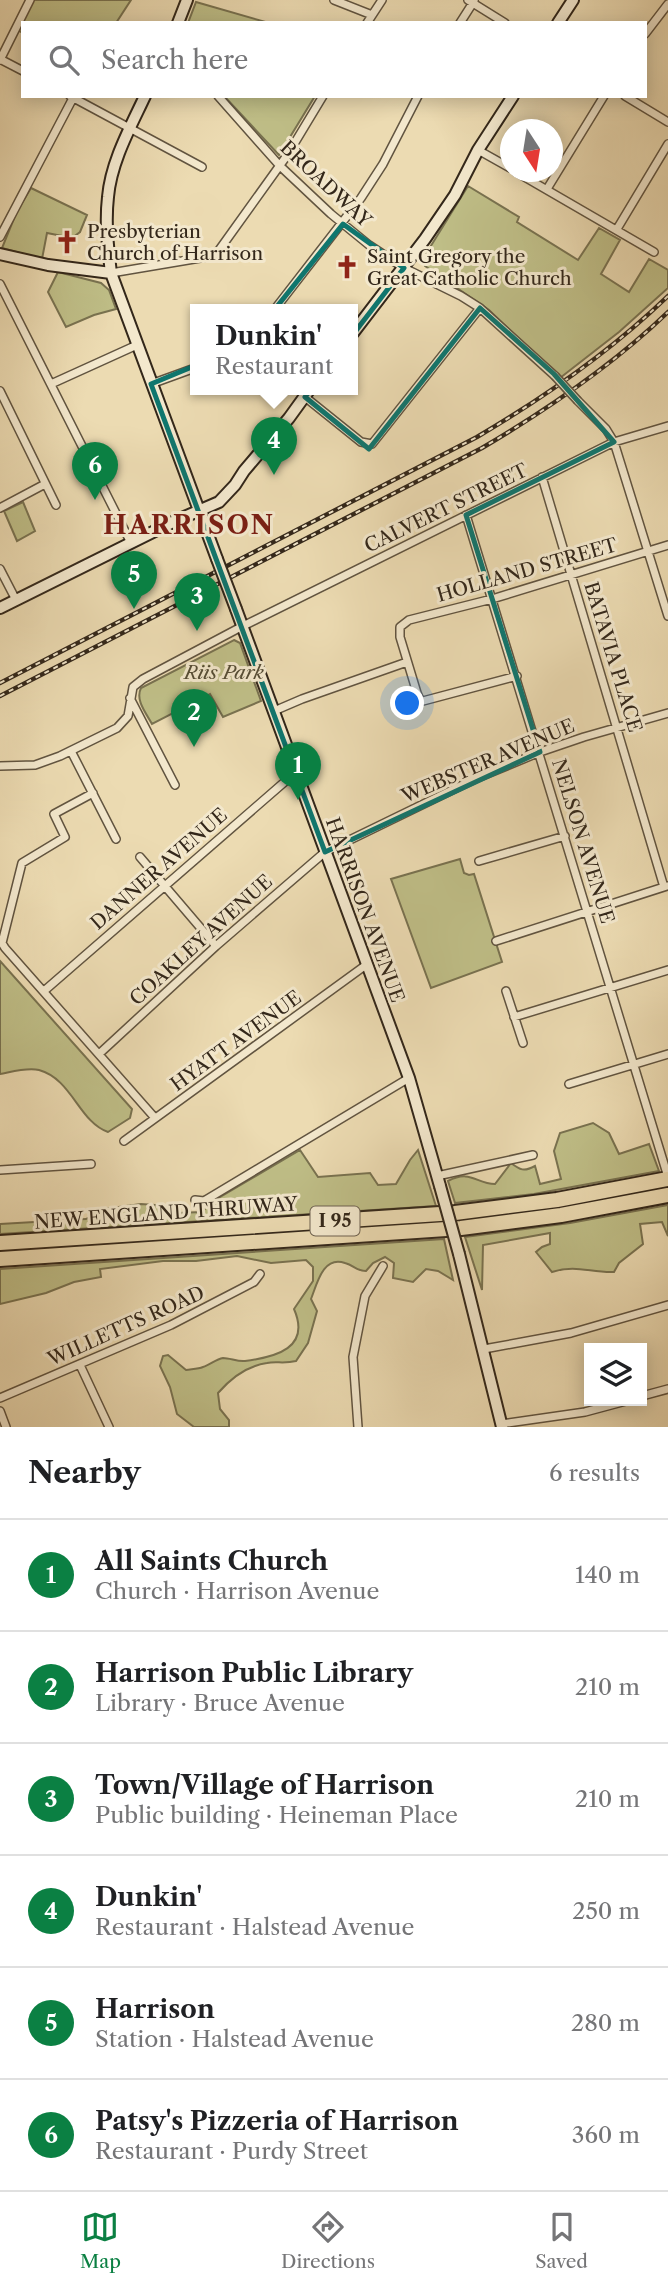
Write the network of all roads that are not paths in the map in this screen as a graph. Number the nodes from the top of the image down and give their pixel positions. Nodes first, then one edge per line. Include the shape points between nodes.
1 (30, 0) edge
2 (187, 0) edge
3 (334, 0) edge
4 (382, 0) edge
5 (573, 0) edge
6 (472, 1) edge
7 (668, 4) edge
8 (372, 15) junction
9 (179, 21) edge
10 (368, 21) edge
11 (461, 21) edge
12 (502, 21) edge
13 (559, 21) edge
14 (647, 31) edge
15 (0, 60) edge
16 (21, 70) edge
17 (71, 98) edge
18 (74, 98) edge
19 (144, 98) edge
20 (220, 98) edge
21 (322, 98) edge
22 (417, 98) edge
23 (512, 98) edge
24 (603, 98) edge
25 (628, 98) edge
26 (668, 122) edge
27 (129, 128) junction
28 (668, 144) edge
29 (478, 150) junction
30 (500, 162) edge
31 (280, 166) junction
32 (202, 167) dead end
33 (534, 182) edge
34 (547, 189) junction
35 (343, 224) junction
36 (617, 229) junction
37 (0, 237) edge
38 (654, 252) dead end
39 (0, 254) edge
40 (404, 268) junction
41 (111, 273) junction
42 (0, 284) edge
43 (279, 304) edge
44 (481, 308) junction
45 (358, 327) edge
46 (137, 345) junction
47 (190, 370) edge
48 (51, 384) junction
49 (150, 384) junction
50 (0, 391) edge
51 (305, 395) edge
52 (309, 395) edge
53 (668, 426) edge
54 (614, 442) junction
55 (542, 477) junction
56 (45, 484) junction
57 (56, 505) dead end
58 (0, 508) edge
59 (200, 510) junction
60 (466, 515) junction
61 (131, 543) junction
62 (668, 545) edge
63 (648, 551) junction
64 (0, 569) edge
65 (570, 573) junction
66 (492, 599) junction
67 (16, 600) junction
68 (0, 608) edge
69 (668, 616) edge
70 (241, 627) junction
71 (407, 662) junction
72 (517, 676) junction
73 (130, 698) junction
74 (274, 711) junction
75 (668, 713) edge
76 (618, 727) junction
77 (71, 751) junction
78 (540, 752) junction
79 (0, 766) edge
80 (296, 772) junction
81 (175, 785) dead end
82 (93, 793) junction
83 (565, 835) junction
84 (116, 839) dead end
85 (325, 852) junction
86 (140, 857) dead end
87 (479, 861) dead end
88 (165, 885) junction
89 (666, 886) edge
90 (587, 911) junction
91 (496, 941) dead end
92 (216, 946) junction
93 (366, 965) junction
94 (668, 970) edge
95 (610, 988) junction
96 (44, 991) junction
97 (506, 992) dead end
98 (514, 1017) junction
99 (523, 1043) dead end
100 (99, 1054) junction
101 (668, 1054) edge
102 (633, 1065) junction
103 (409, 1078) junction
104 (569, 1084) dead end
105 (155, 1118) junction
106 (124, 1141) dead end
107 (533, 1155) dead end
108 (91, 1164) dead end
109 (0, 1170) edge
110 (668, 1178) edge
111 (439, 1181) junction
112 (668, 1195) edge
113 (195, 1200) dead end
114 (0, 1243) edge
115 (0, 1259) edge
116 (383, 1266) dead end
117 (260, 1274) dead end
118 (668, 1305) edge
119 (484, 1349) junction
120 (80, 1365) junction
121 (668, 1389) edge
122 (647, 1395) edge
123 (0, 1398) edge
124 (607, 1406) edge
125 (0, 1411) edge
126 (501, 1425) edge
127 (6, 1427) edge
128 (108, 1427) edge
129 (358, 1427) edge

1 - 15 street
2 - 9 main road
3 - 8 street
4 - 8 street
5 - 13 main road
6 - 11 street
6 - 12 street
7 - 14 street
8 - 10 street
15 - 16 street
17 - 37 street
18 - 27 street
19 - 27 main road, HARRISON AVENUE
20 - 31 street, BROADWAY
21 - 31 street
22 - 35 street via 383,164
23 - 29 main road
24 - 34 street
25 - 26 street
27 - 32 street
27 - 41 main road, HARRISON AVENUE via 108,196
28 - 36 street
29 - 30 street
29 - 40 main road via 455,195
31 - 35 street, BROADWAY
31 - 41 street via 217,253
33 - 34 street
34 - 36 street
35 - 40 street, BROADWAY
35 - 43 street
36 - 38 street
39 - 41 main road
40 - 44 street, BROADWAY
40 - 45 main road
41 - 46 main road, HARRISON AVENUE
42 - 48 street
44 - 52 street via 372,444 361,442
44 - 54 street, BROADWAY, bridge via 555,376
46 - 48 street
46 - 49 main road, HARRISON AVENUE
47 - 49 street
48 - 61 street
49 - 59 main road, HARRISON AVENUE
50 - 56 street
51 - 59 main road via 235,485 219,502
53 - 54 street, CALVERT STREET
54 - 55 street, CALVERT STREET
54 - 63 street
55 - 60 street, CALVERT STREET
55 - 65 street, BATAVIA PLACE
56 - 57 street
56 - 58 street
59 - 61 main road
59 - 70 main road, HARRISON AVENUE, bridge
60 - 66 street, NELSON AVENUE
60 - 70 street, CALVERT STREET
61 - 67 main road
62 - 63 street, HOLLAND STREET
63 - 65 street, HOLLAND STREET
63 - 69 street
64 - 67 street
65 - 66 street, HOLLAND STREET
65 - 76 street, BATAVIA PLACE
66 - 71 street, HOLLAND STREET via 402,624 400,637
66 - 72 street, NELSON AVENUE
67 - 68 main road
70 - 73 street, CALVERT STREET via 137,682
70 - 74 main road, HARRISON AVENUE
71 - 72 street via 420,699
71 - 74 street
72 - 78 street, NELSON AVENUE
73 - 77 street, CALVERT STREET via 122,724
73 - 81 street
74 - 80 main road, HARRISON AVENUE
75 - 76 street, WEBSTER AVENUE
76 - 78 street, WEBSTER AVENUE
76 - 89 street, BATAVIA PLACE
77 - 79 street, CALVERT STREET via 35,765
77 - 82 street
78 - 83 street, NELSON AVENUE
78 - 85 street, WEBSTER AVENUE
80 - 85 main road, HARRISON AVENUE
80 - 88 street, DANNER AVENUE
82 - 84 street
82 - 96 street via 54,814 65,837 22,863 3,945
83 - 87 street
83 - 90 street, NELSON AVENUE
85 - 92 street, COAKLEY AVENUE
85 - 93 main road, HARRISON AVENUE
86 - 88 street
88 - 92 street
88 - 96 street, DANNER AVENUE
89 - 90 street
90 - 91 street
90 - 95 street, NELSON AVENUE
92 - 100 street, COAKLEY AVENUE
93 - 103 main road, HARRISON AVENUE
93 - 105 street, HYATT AVENUE
94 - 95 street
95 - 98 street
95 - 102 street, NELSON AVENUE
96 - 100 street
97 - 98 street
98 - 99 street
100 - 105 street
101 - 102 street
102 - 104 street
102 - 110 street, NELSON AVENUE
103 - 111 main road, HARRISON AVENUE
103 - 113 street via 204,1200
105 - 106 street, HYATT AVENUE
107 - 111 street
108 - 109 street
110 - 114 highway, NEW ENGLAND THRUWAY / I 95 via 468,1212
111 - 119 main road, HARRISON AVENUE, bridge
112 - 115 highway, NEW ENGLAND THRUWAY / I 95 via 461,1228
116 - 129 street via 365,1296 353,1357
117 - 120 street, WILLETTS ROAD via 218,1303
118 - 119 street via 571,1333
119 - 126 main road, HARRISON AVENUE
120 - 123 street, WILLETTS ROAD
120 - 128 street
121 - 122 street
124 - 126 street
125 - 127 street

